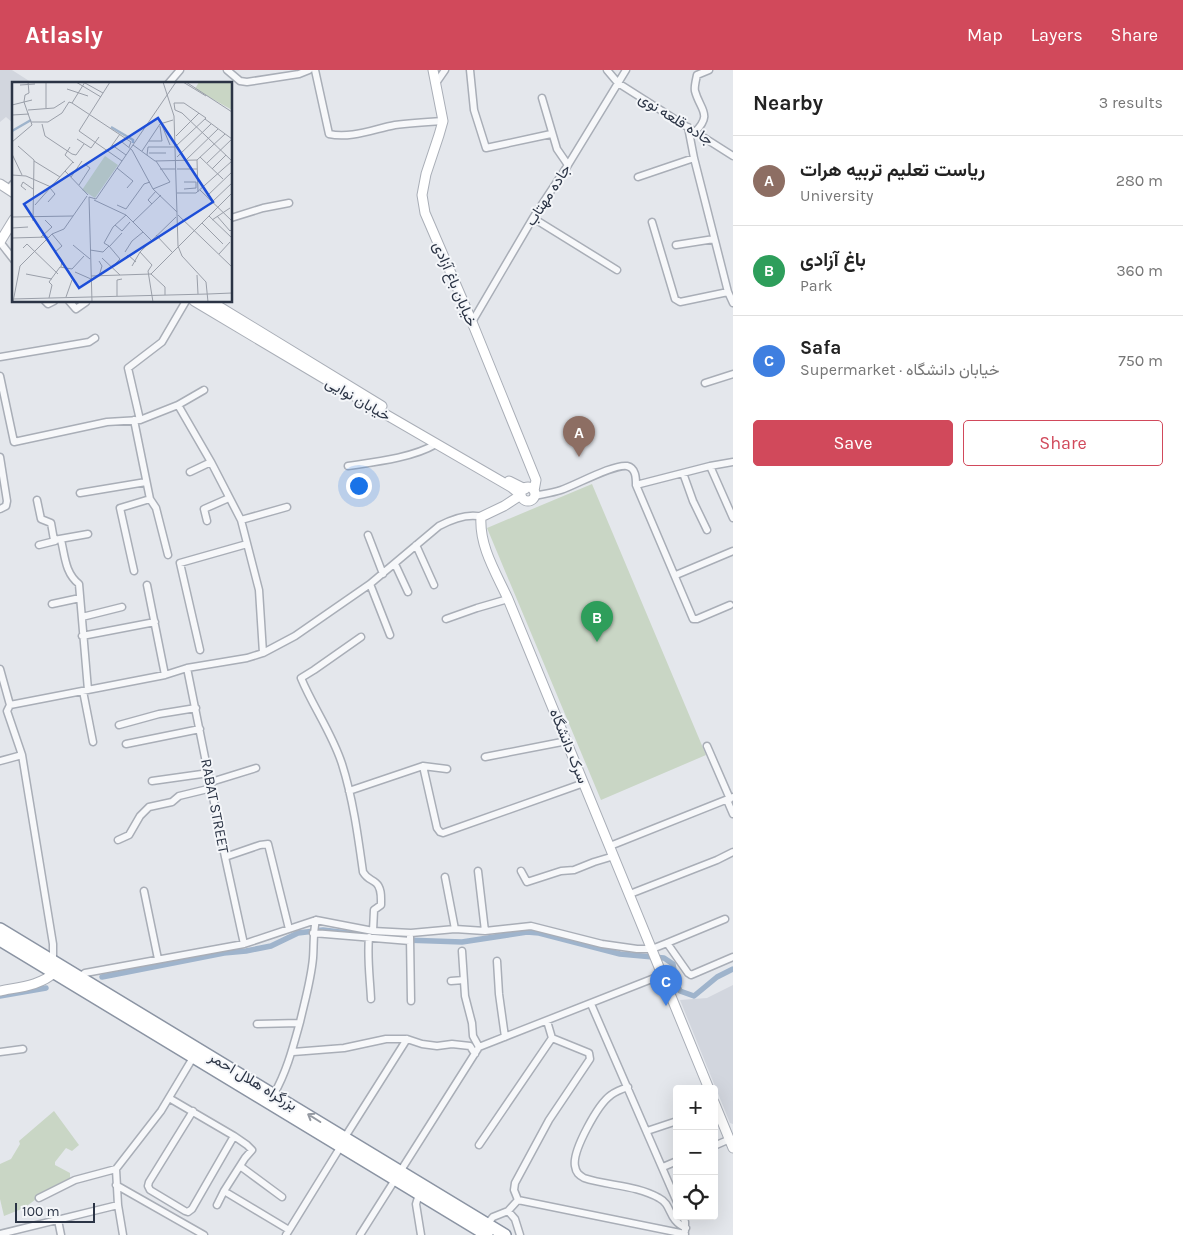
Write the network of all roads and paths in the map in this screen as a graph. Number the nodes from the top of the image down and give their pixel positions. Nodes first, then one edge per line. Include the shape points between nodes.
1 (180, 70) edge
2 (227, 70) edge
3 (309, 70) edge
4 (315, 70) edge
5 (434, 70) edge
6 (445, 70) edge
7 (470, 70) edge
8 (607, 70) edge
9 (626, 70) edge
10 (709, 70) edge
11 (170, 82) edge
12 (436, 83) junction
13 (618, 83) junction
14 (542, 98) dead end
15 (443, 121) junction
16 (688, 128) junction
17 (695, 132) junction
18 (551, 134) junction
19 (733, 156) edge
20 (694, 158) junction
21 (568, 165) junction
22 (638, 177) dead end
23 (0, 178) edge
24 (12, 186) edge
25 (289, 203) dead end
26 (232, 218) edge
27 (533, 218) junction
28 (12, 222) edge
29 (652, 222) dead end
30 (714, 238) junction
31 (0, 242) edge
32 (676, 245) dead end
33 (12, 257) edge
34 (617, 270) dead end
35 (728, 292) junction
36 (70, 302) edge
37 (86, 302) edge
38 (185, 302) edge
39 (196, 302) edge
40 (212, 302) edge
41 (733, 303) edge
42 (472, 322) junction
43 (95, 338) dead end
44 (0, 358) edge
45 (733, 374) edge
46 (0, 376) edge
47 (705, 383) dead end
48 (204, 390) dead end
49 (178, 405) junction
50 (137, 420) junction
51 (436, 444) junction
52 (0, 457) edge
53 (211, 462) junction
54 (733, 462) edge
55 (348, 466) dead end
56 (710, 466) junction
57 (190, 472) dead end
58 (683, 473) junction
59 (146, 482) junction
60 (505, 484) junction
61 (636, 485) junction
62 (80, 492) dead end
63 (527, 494) junction
64 (229, 498) junction
65 (150, 499) junction
66 (37, 500) dead end
67 (504, 506) junction
68 (287, 507) dead end
69 (0, 509) edge
70 (484, 518) junction
71 (733, 518) edge
72 (241, 520) junction
73 (207, 521) dead end
74 (706, 530) dead end
75 (88, 534) dead end
76 (368, 535) dead end
77 (58, 541) junction
78 (247, 544) junction
79 (39, 545) dead end
80 (416, 545) junction
81 (733, 551) edge
82 (168, 555) dead end
83 (395, 564) junction
84 (134, 571) dead end
85 (383, 574) junction
86 (676, 576) junction
87 (370, 584) junction
88 (147, 585) dead end
89 (434, 585) dead end
90 (408, 592) dead end
91 (80, 598) junction
92 (508, 600) junction
93 (52, 604) dead end
94 (730, 605) dead end
95 (122, 608) dead end
96 (82, 617) junction
97 (446, 619) dead end
98 (155, 622) junction
99 (390, 635) dead end
100 (82, 636) junction
101 (361, 637) dead end
102 (200, 650) dead end
103 (263, 652) junction
104 (187, 668) junction
105 (0, 669) edge
106 (165, 675) junction
107 (85, 690) junction
108 (10, 705) junction
109 (196, 708) junction
110 (119, 725) dead end
111 (200, 729) junction
112 (567, 741) junction
113 (93, 742) dead end
114 (126, 744) dead end
115 (707, 746) dead end
116 (22, 755) junction
117 (485, 757) dead end
118 (0, 760) edge
119 (423, 766) junction
120 (256, 768) dead end
121 (447, 769) dead end
122 (209, 773) junction
123 (152, 781) dead end
124 (584, 783) junction
125 (211, 785) junction
126 (349, 791) junction
127 (730, 799) edge
128 (733, 814) edge
129 (118, 840) dead end
130 (610, 846) junction
131 (733, 852) edge
132 (614, 856) junction
133 (225, 857) junction
134 (521, 870) dead end
135 (478, 871) dead end
136 (445, 877) dead end
137 (144, 891) dead end
138 (630, 894) junction
139 (725, 919) dead end
140 (316, 920) junction
141 (0, 929) edge
142 (289, 929) junction
143 (455, 929) junction
144 (486, 931) junction
145 (313, 933) junction
146 (410, 933) junction
147 (371, 934) junction
148 (0, 940) edge
149 (410, 941) junction
150 (667, 943) junction
151 (244, 944) junction
152 (462, 951) dead end
153 (654, 955) junction
154 (733, 957) edge
155 (158, 959) junction
156 (497, 961) dead end
157 (54, 967) junction
158 (662, 976) junction
159 (78, 978) junction
160 (464, 980) junction
161 (450, 981) dead end
162 (0, 991) edge
163 (371, 999) dead end
164 (411, 1001) dead end
165 (591, 1004) junction
166 (548, 1021) junction
167 (299, 1023) junction
168 (257, 1024) dead end
169 (506, 1037) junction
170 (552, 1038) junction
171 (407, 1039) junction
172 (479, 1047) junction
173 (22, 1049) dead end
174 (0, 1052) edge
175 (196, 1052) junction
176 (293, 1052) junction
177 (475, 1054) junction
178 (707, 1085) edge
179 (628, 1087) junction
180 (274, 1094) junction
181 (168, 1098) junction
182 (193, 1112) junction
183 (718, 1112) edge
184 (673, 1122) edge
185 (648, 1131) junction
186 (234, 1136) junction
187 (343, 1142) junction
188 (731, 1144) edge
189 (479, 1145) dead end
190 (718, 1146) edge
191 (673, 1163) edge
192 (240, 1166) junction
193 (663, 1167) junction
194 (116, 1169) junction
195 (397, 1175) junction
196 (116, 1185) junction
197 (224, 1191) junction
198 (673, 1192) edge
199 (419, 1194) junction
200 (282, 1197) dead end
201 (39, 1198) dead end
202 (518, 1200) junction
203 (118, 1205) junction
204 (217, 1205) dead end
205 (508, 1211) junction
206 (58, 1220) junction
207 (486, 1232) edge
208 (685, 1232) edge
209 (288, 1233) edge
210 (1, 1234) edge
211 (61, 1235) edge
212 (123, 1235) edge
213 (204, 1235) edge
214 (360, 1235) edge
215 (421, 1235) edge
216 (505, 1235) edge
217 (520, 1235) edge

1 - 11 street
2 - 3 street via 238,80 248,82
4 - 15 street via 329,134 352,134 397,125
5 - 12 street, خیابان باغ آزادی
6 - 12 street
7 - 18 street via 474,110 486,148
8 - 13 street, جاده قلعه نوی
9 - 13 street, جاده مهتاب
10 - 17 street via 697,75 694,90 704,110 704,121
12 - 15 street, خیابان باغ آزادی
13 - 16 street, جاده قلعه نوی
13 - 21 street, جاده مهتاب
14 - 18 street
15 - 42 street, خیابان باغ آزادی via 422,196 425,213
16 - 17 street, جاده قلعه نوی
16 - 20 street
17 - 19 street, جاده قلعه نوی
18 - 21 street
20 - 22 street
20 - 30 street
21 - 27 street, جاده مهتاب
23 - 24 street
25 - 26 street
27 - 34 street
27 - 42 street, جاده مهتاب
28 - 31 street
29 - 35 street via 675,299 680,302
30 - 32 street
30 - 35 street
31 - 33 street
35 - 41 street
36 - 37 street via 76,308
38 - 50 street via 162,342 128,368
39 - 51 street, خیابان نوایی
40 - 63 street, خیابان نوایی
42 - 63 street, خیابان باغ آزادی via 536,480
43 - 44 street via 89,342
45 - 47 street
46 - 50 street via 14,442 107,422
48 - 49 street
49 - 50 street
49 - 53 street
50 - 59 street
51 - 55 street via 416,452
51 - 60 street, خیابان نوایی
52 - 69 street via 7,501 6,506
53 - 57 street
53 - 64 street
54 - 56 street
56 - 58 street
56 - 71 street
58 - 61 street
58 - 74 street
59 - 62 street
59 - 65 street
60 - 63 street, خیابان نوایی
60 - 67 street via 510,497
61 - 63 street via 632,469 626,466 561,490
61 - 86 street
63 - 67 street
63 - 70 street
64 - 72 street
64 - 73 street via 204,509
65 - 82 street via 156,508
65 - 84 street via 120,508
66 - 77 street via 41,519 51,523 53,538
67 - 70 street
68 - 72 street
70 - 80 street via 474,515 448,521
70 - 92 street, سرک دانشگاه via 480,530 482,542
72 - 78 street
75 - 77 street
76 - 85 street
77 - 79 street
77 - 91 street via 72,579 78,584
78 - 102 street via 180,563
78 - 103 street via 259,590
80 - 83 street
80 - 89 street
81 - 86 street
83 - 85 street
83 - 90 street
85 - 87 street
86 - 94 street via 693,619
87 - 99 street
87 - 103 street via 295,636
88 - 98 street
91 - 93 street
91 - 96 street
92 - 97 street
92 - 112 street, سرک دانشگاه
95 - 96 street
96 - 100 street
98 - 100 street
98 - 106 street
100 - 107 street
101 - 126 street via 301,678 330,736
103 - 104 street via 247,658
104 - 106 street
104 - 109 street, RABAT STREET
105 - 108 street
106 - 107 street
107 - 108 street
107 - 113 street
108 - 116 street via 7,711
109 - 110 street
109 - 111 street, RABAT STREET
111 - 114 street
111 - 122 street, RABAT STREET
112 - 117 street
112 - 124 street, سرک دانشگاه
115 - 127 street
116 - 118 street
116 - 157 street
119 - 121 street
119 - 124 street via 437,828 443,833
119 - 126 street
120 - 125 street
122 - 123 street
122 - 125 street, RABAT STREET
124 - 130 street, سرک دانشگاه
125 - 129 street via 179,796 172,802 149,807 129,835
125 - 133 street, RABAT STREET
126 - 147 street via 363,872 380,888 381,905 374,910
127 - 128 street
127 - 130 street
130 - 132 street, سرک دانشگاه
131 - 138 street
132 - 134 street via 527,882
132 - 138 street, سرک دانشگاه
133 - 142 street via 268,844
133 - 151 street, RABAT STREET
135 - 144 street
136 - 143 street
137 - 155 street
138 - 153 street, سرک دانشگاه
139 - 150 street
140 - 142 street
140 - 145 street
140 - 147 street
141 - 157 highway, بزرگراه هلال احمر
142 - 151 street
143 - 144 street
143 - 146 street
144 - 153 street via 532,926
145 - 147 street
145 - 167 street via 313,958
146 - 147 street
146 - 149 street
147 - 149 street
147 - 163 street via 368,960
148 - 157 highway, بزرگراه هلال احمر
149 - 164 street
150 - 153 street
150 - 154 street via 691,975
151 - 155 street
152 - 160 street
153 - 158 street, سرک دانشگاه
155 - 159 street via 85,973
156 - 169 street
157 - 159 highway, بزرگراه هلال احمر
157 - 162 street via 48,978 38,983
157 - 175 highway, بزرگراه هلال احمر
158 - 165 street
158 - 178 street, سرک دانشگاه
159 - 175 highway, بزرگراه هلال احمر
160 - 161 street
160 - 172 street via 473,1036
165 - 166 street
165 - 179 street
166 - 169 street
166 - 170 street
167 - 168 street
167 - 176 street
169 - 172 street
170 - 189 street
170 - 202 street via 589,1053 590,1059 549,1120 516,1183 514,1190
171 - 176 street
171 - 177 street via 437,1046 470,1046
171 - 187 street
172 - 177 street
173 - 174 street
175 - 180 highway, بزرگراه هلال احمر
175 - 181 street
175 - 187 highway, بزرگراه هلال احمر
176 - 180 street
177 - 195 street
179 - 185 street
179 - 208 street via 604,1102 581,1138 574,1159 577,1174 644,1191 660,1199
187 -> 180 highway, بزرگراه هلال احمر
181 - 182 street
181 - 194 street
182 - 186 street
182 - 186 street via 148,1186 185,1212 192,1209
183 - 188 street
184 - 185 street
185 - 193 street
186 - 192 street via 252,1150
187 - 195 highway, بزرگراه هلال احمر
187 - 209 street
188 - 190 street
191 - 193 street
192 - 197 street
192 - 200 street
193 - 198 street
194 - 196 street
194 - 201 street via 74,1180
195 - 199 highway, بزرگراه هلال احمر
195 - 207 highway, بزرگراه هلال احمر
195 - 214 street
196 - 203 street
196 - 213 street
197 - 204 street
197 - 209 street
199 - 207 highway, بزرگراه هلال احمر
199 - 215 street via 416,1204
202 - 205 street
202 - 208 street
203 - 206 street
203 - 212 street
205 - 207 street via 493,1217
205 - 217 street via 515,1219
206 - 210 street
206 - 211 street
207 - 216 highway, بزرگراه هلال احمر

